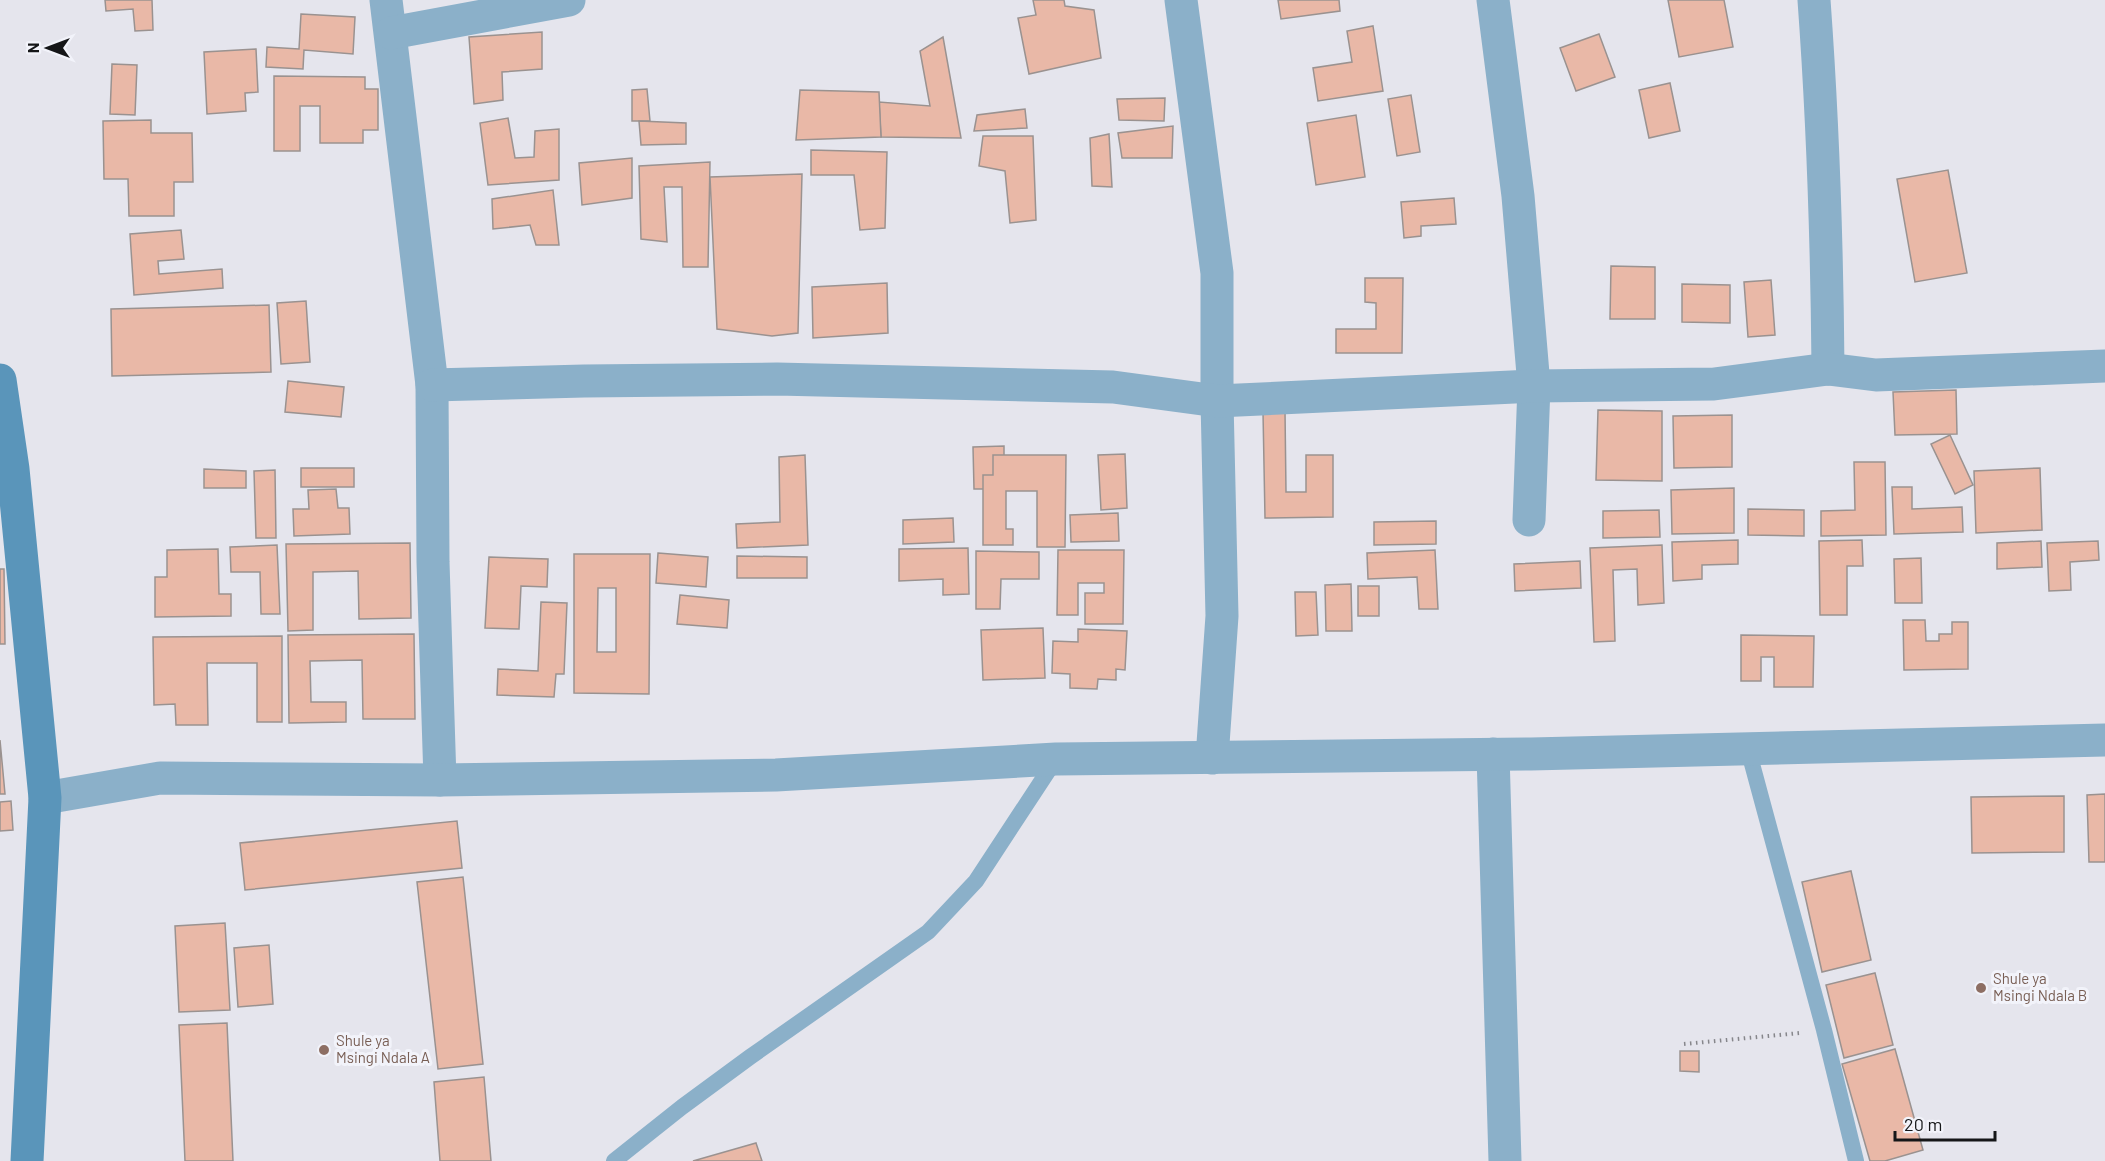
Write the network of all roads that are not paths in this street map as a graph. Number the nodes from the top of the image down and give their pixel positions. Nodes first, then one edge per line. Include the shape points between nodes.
1 (386, 0) edge
2 (569, 0) edge
3 (1181, 0) edge
4 (1493, 0) edge
5 (1814, 0) edge
6 (392, 33) junction
7 (2105, 366) edge
8 (1828, 369) junction
9 (0, 380) edge
10 (432, 385) junction
11 (1534, 386) junction
12 (1217, 401) junction
13 (1529, 520) dead end
14 (2105, 740) edge
15 (1748, 749) junction
16 (1493, 754) junction
17 (1212, 758) junction
18 (1056, 759) junction
19 (440, 780) junction
20 (45, 798) junction
21 (27, 1161) edge
22 (614, 1161) edge
23 (1505, 1161) edge
24 (1856, 1161) edge

1 - 6 street
2 - 6 street
3 - 12 street via 1217,273
4 - 11 street via 1518,196
5 - 8 street via 1827,232
6 - 10 street
7 - 8 street via 1876,375
8 - 11 street via 1714,384
9 - 20 street via 13,469
10 - 12 street via 800,380 1113,387
10 - 19 street
11 - 12 street
11 - 13 street
12 - 17 street via 1222,616
14 - 15 street
15 - 16 street
15 - 24 lane
16 - 17 street
16 - 23 street
17 - 18 street
18 - 19 street via 776,775
18 - 22 lane via 976,881 928,932 750,1057
19 - 20 street via 160,778
20 - 21 street

